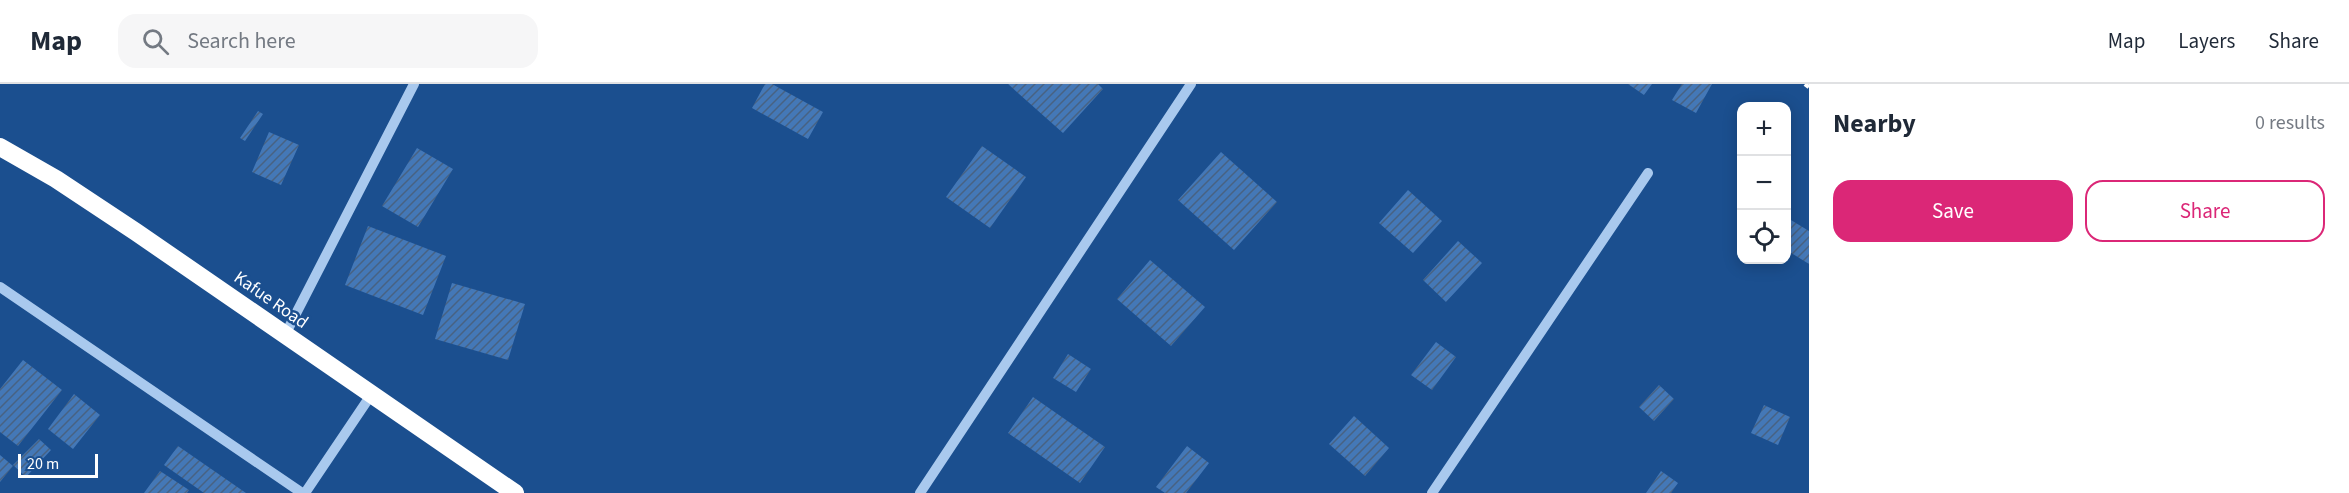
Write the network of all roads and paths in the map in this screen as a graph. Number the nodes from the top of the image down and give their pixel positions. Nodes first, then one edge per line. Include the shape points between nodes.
1 (414, 84) edge
2 (1191, 84) edge
3 (0, 147) edge
4 (1648, 173) dead end
5 (0, 287) edge
6 (285, 335) junction
7 (371, 395) junction
8 (304, 493) edge
9 (515, 493) edge
10 (920, 493) edge
11 (1432, 493) edge

1 - 6 street
2 - 10 street
3 - 6 highway, Kafue Road via 56,179
4 - 11 street
5 - 8 street
6 - 7 highway, Kafue Road
7 - 8 street
7 - 9 highway, Kafue Road

